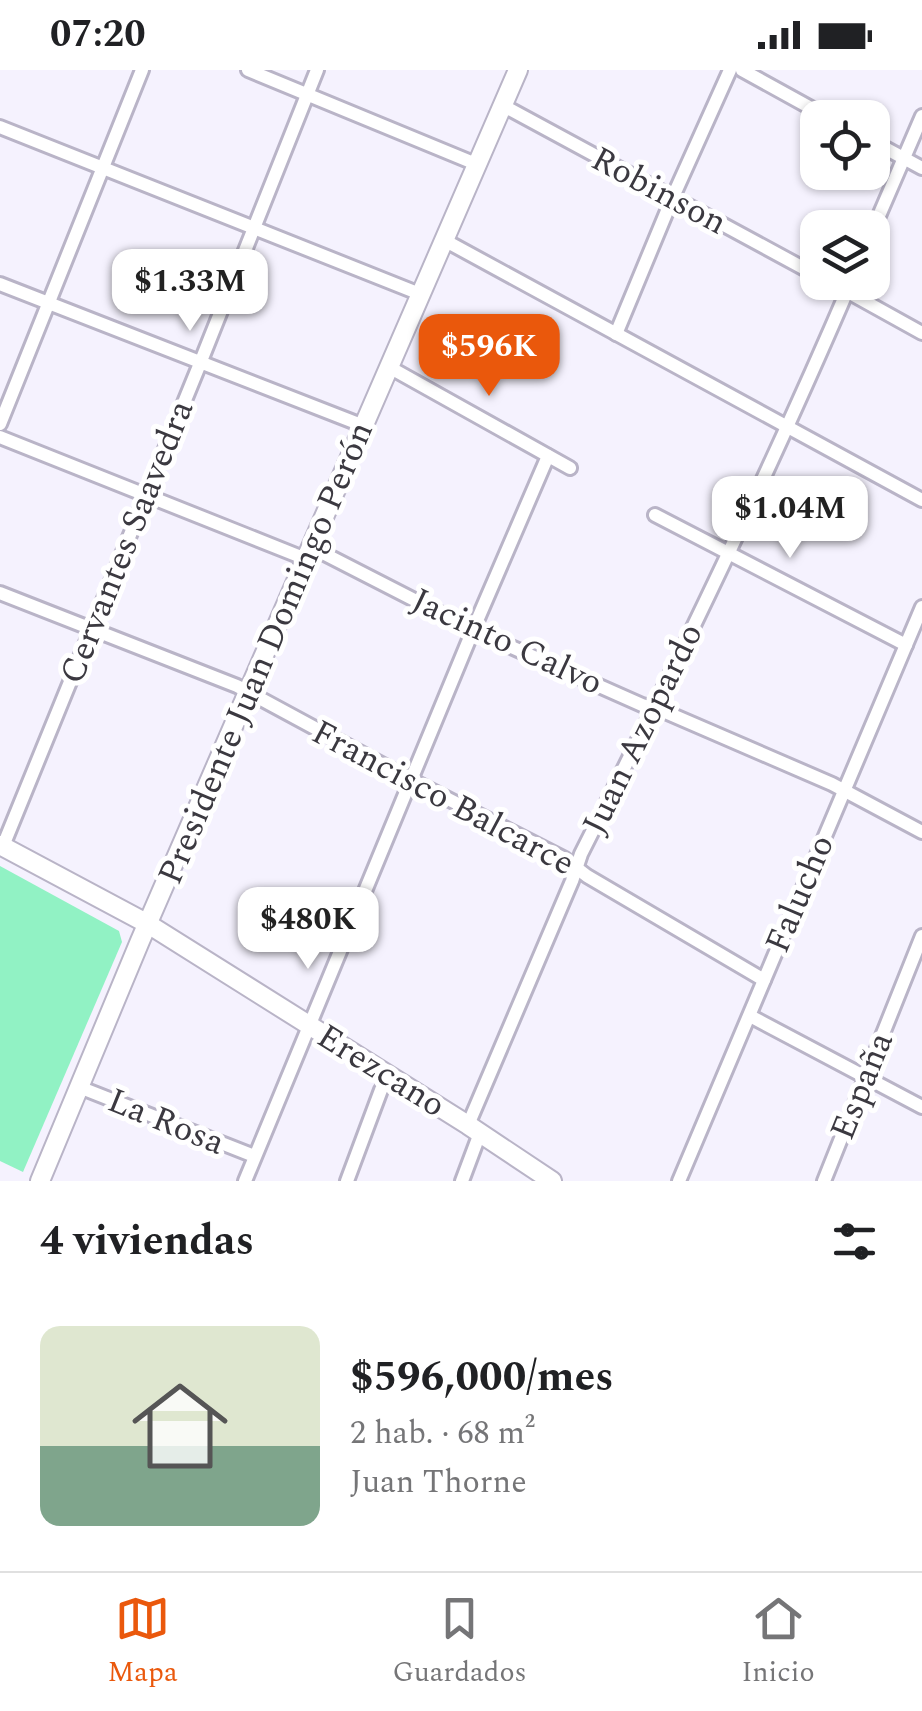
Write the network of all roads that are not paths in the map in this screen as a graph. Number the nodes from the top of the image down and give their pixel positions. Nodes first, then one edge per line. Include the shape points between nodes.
1 (142, 70) edge
2 (248, 70) edge
3 (317, 70) edge
4 (518, 70) edge
5 (730, 70) edge
6 (742, 70) edge
7 (307, 94) junction
8 (800, 102) edge
9 (502, 106) junction
10 (922, 116) edge
11 (0, 127) edge
12 (890, 151) edge
13 (904, 158) junction
14 (476, 164) junction
15 (103, 167) junction
16 (922, 168) edge
17 (672, 199) junction
18 (882, 210) edge
19 (254, 227) junction
20 (444, 240) junction
21 (800, 267) edge
22 (0, 284) edge
23 (420, 294) junction
24 (843, 300) edge
25 (869, 300) edge
26 (49, 302) junction
27 (616, 334) junction
28 (922, 334) edge
29 (201, 361) junction
30 (389, 367) junction
31 (0, 424) edge
32 (364, 426) junction
33 (788, 428) junction
34 (0, 436) edge
35 (548, 456) junction
36 (570, 468) dead end
37 (147, 496) junction
38 (922, 500) edge
39 (654, 515) dead end
40 (309, 553) junction
41 (729, 554) junction
42 (0, 593) edge
43 (922, 608) edge
44 (91, 628) junction
45 (473, 630) junction
46 (906, 645) junction
47 (249, 692) junction
48 (655, 708) junction
49 (411, 780) junction
50 (843, 790) junction
51 (922, 832) edge
52 (1, 846) edge
53 (576, 868) junction
54 (148, 924) junction
55 (922, 936) edge
56 (764, 980) junction
57 (750, 1016) junction
58 (308, 1025) junction
59 (390, 1076) junction
60 (865, 1078) junction
61 (78, 1087) junction
62 (922, 1107) edge
63 (474, 1129) junction
64 (254, 1156) junction
65 (40, 1181) edge
66 (245, 1181) edge
67 (346, 1181) edge
68 (462, 1181) edge
69 (552, 1181) edge
70 (680, 1181) edge
71 (824, 1181) edge

1 - 15 street
2 - 7 street
3 - 7 street, Cervantes Saavedra
4 - 9 street, Presidente Juan Domingo Perón
5 - 17 street
6 - 8 street
7 - 14 street
7 - 19 street, Cervantes Saavedra
9 - 14 street, Presidente Juan Domingo Perón
9 - 17 street, Robinson
10 - 13 street
11 - 15 street
12 - 13 street
13 - 16 street
13 - 18 street
14 - 20 street, Presidente Juan Domingo Perón
15 - 19 street
15 - 26 street
17 - 21 street, Robinson
17 - 27 street
19 - 23 street
19 - 29 street, Cervantes Saavedra
20 - 23 street, Presidente Juan Domingo Perón
20 - 27 street
22 - 26 street
23 - 30 street, Presidente Juan Domingo Perón
24 - 33 street, Juan Azopardo
25 - 28 street
26 - 29 street
26 - 31 street
27 - 33 street
29 - 32 street
29 - 37 street, Cervantes Saavedra
30 - 32 street, Presidente Juan Domingo Perón
30 - 35 street
32 - 40 street, Presidente Juan Domingo Perón
33 - 38 street
33 - 41 street, Juan Azopardo
34 - 37 street, Jacinto Calvo
35 - 36 street
35 - 45 street
37 - 40 street, Jacinto Calvo
37 - 44 street, Cervantes Saavedra
39 - 41 street
40 - 45 street, Jacinto Calvo
40 - 47 street, Presidente Juan Domingo Perón
41 - 46 street
41 - 48 street, Juan Azopardo
42 - 44 street, Francisco Balcarce
43 - 46 street, Falucho
44 - 47 street, Francisco Balcarce
44 - 52 street, Cervantes Saavedra
45 - 48 street, Jacinto Calvo
45 - 49 street
46 - 50 street, Falucho
47 - 49 street, Francisco Balcarce
47 - 54 street, Presidente Juan Domingo Perón
48 - 50 street, Jacinto Calvo
48 - 53 street, Juan Azopardo
49 - 53 street, Francisco Balcarce
49 - 58 street
50 - 51 street, Jacinto Calvo
50 - 56 street, Falucho
52 - 54 street, Erezcano
53 - 56 street, Francisco Balcarce
53 - 63 street, Juan Azopardo
54 - 58 street, Erezcano
54 - 61 street, Presidente Juan Domingo Perón
55 - 60 street, España
56 - 57 street, Falucho
57 - 60 street
57 - 70 street, Falucho
58 - 59 street, Erezcano
58 - 64 street
59 - 63 street, Erezcano
59 - 67 street
60 - 62 street
60 - 71 street, España
61 - 64 street, La Rosa
61 - 65 street, Presidente Juan Domingo Perón
63 - 68 street, Juan Azopardo
63 - 69 street, Erezcano
64 - 66 street

